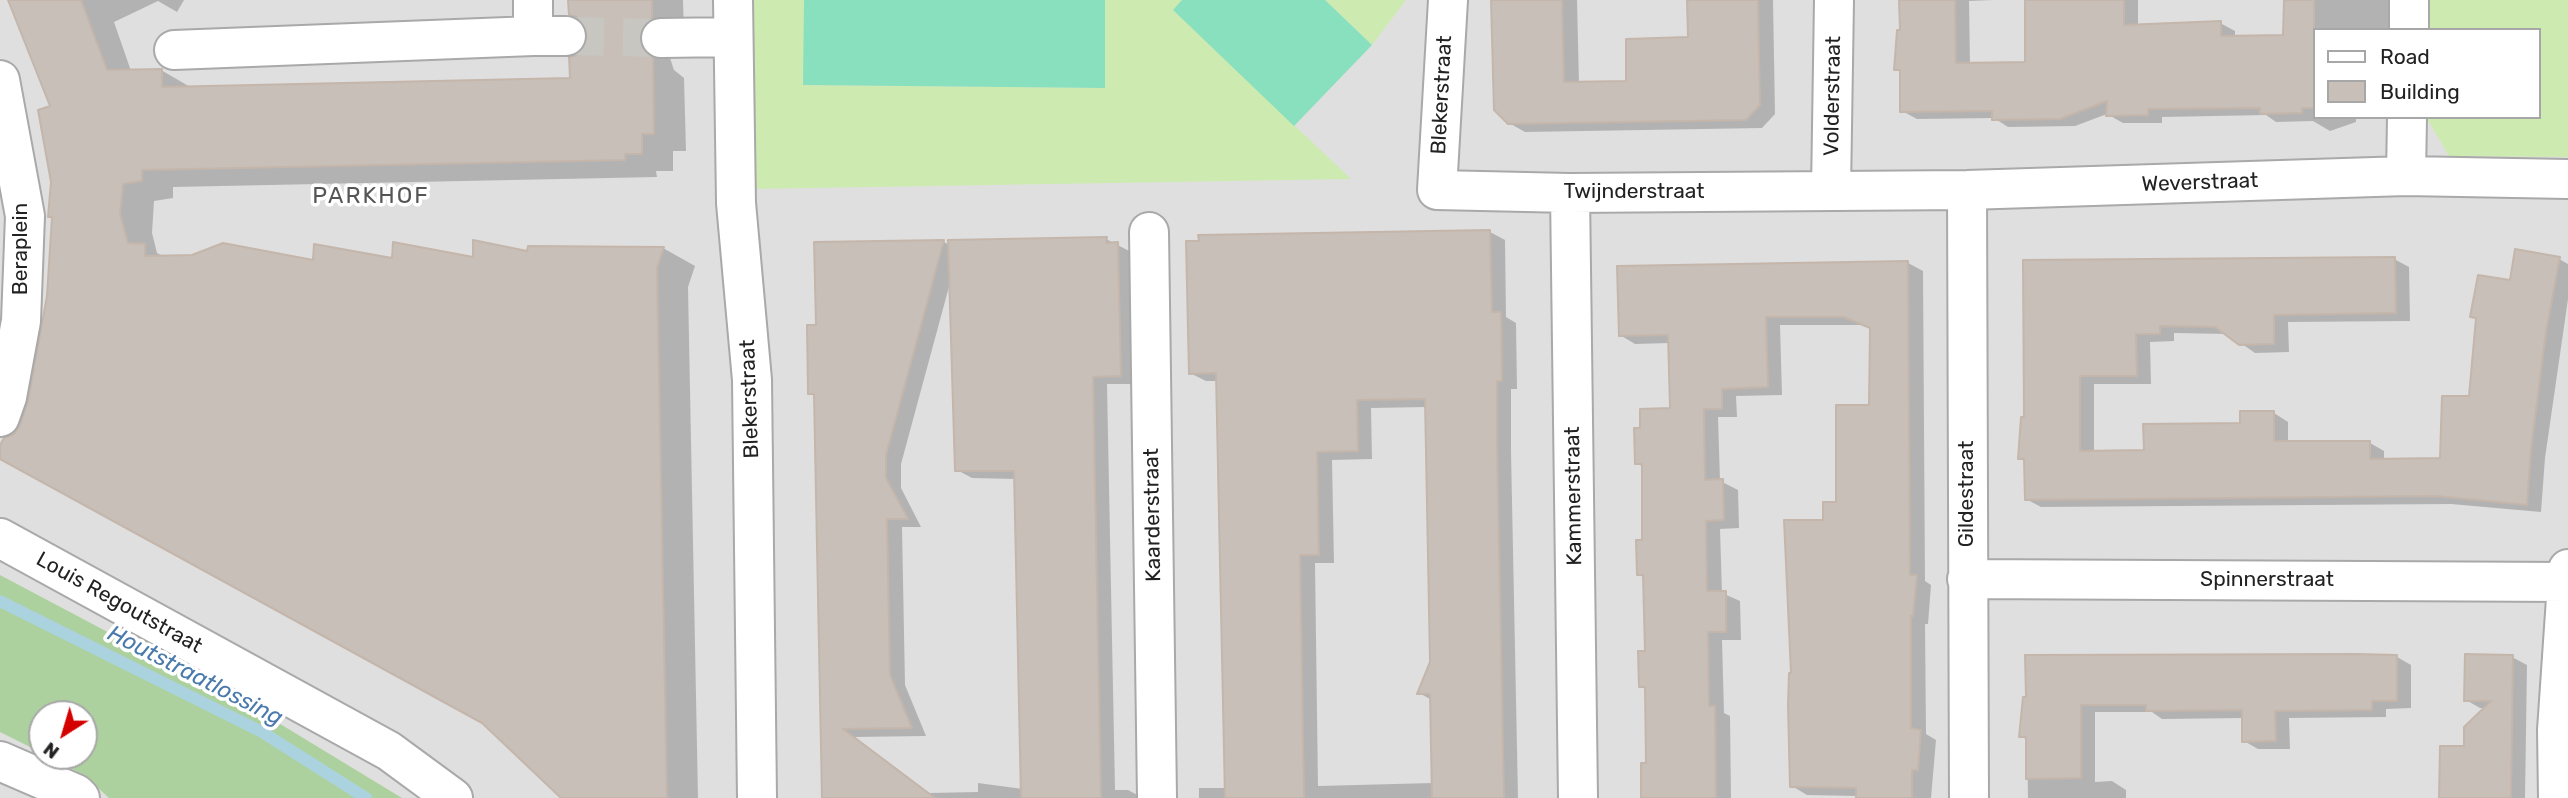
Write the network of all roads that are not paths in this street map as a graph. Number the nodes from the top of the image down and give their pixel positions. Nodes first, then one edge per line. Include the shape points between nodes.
1 (1448, 0) edge
2 (1834, 0) edge
3 (2409, 0) edge
4 (733, 18) edge
5 (544, 24) tunnel mouth
6 (2409, 28) edge
7 (661, 38) tunnel mouth
8 (174, 50) dead end
9 (0, 80) edge
10 (2407, 119) edge
11 (2406, 176) junction
12 (2568, 178) edge
13 (1437, 190) joint
14 (1967, 190) junction
15 (1831, 191) junction
16 (1570, 193) junction
17 (1149, 232) dead end
18 (0, 417) edge
19 (0, 538) edge
20 (2567, 575) edge
21 (1967, 579) junction
22 (0, 761) edge
23 (80, 798) edge
24 (453, 798) edge
25 (757, 798) edge
26 (1157, 798) edge
27 (1578, 798) edge
28 (1969, 798) edge
29 (2558, 798) edge

1 - 13 street, Blekerstraat
2 - 15 street, Volderstraat
3 - 6 street
4 - 7 street
4 - 25 street, Blekerstraat via 736,203 752,380
5 - 8 street
9 - 18 street, Beraplein via 25,216 21,321
10 - 11 street
11 - 12 street, Weverstraat
11 - 14 street, Weverstraat
13 - 16 street, Twijnderstraat
14 - 15 street, Weverstraat
14 - 21 street, Gildestraat
15 - 16 street, Twijnderstraat
16 - 27 street, Kammerstraat
17 - 26 street, Kaarderstraat
19 - 24 street, Louis Regoutstraat via 389,751
20 - 21 street, Spinnerstraat
20 - 29 street via 2557,730
21 - 28 street, Gildestraat
22 - 23 street

